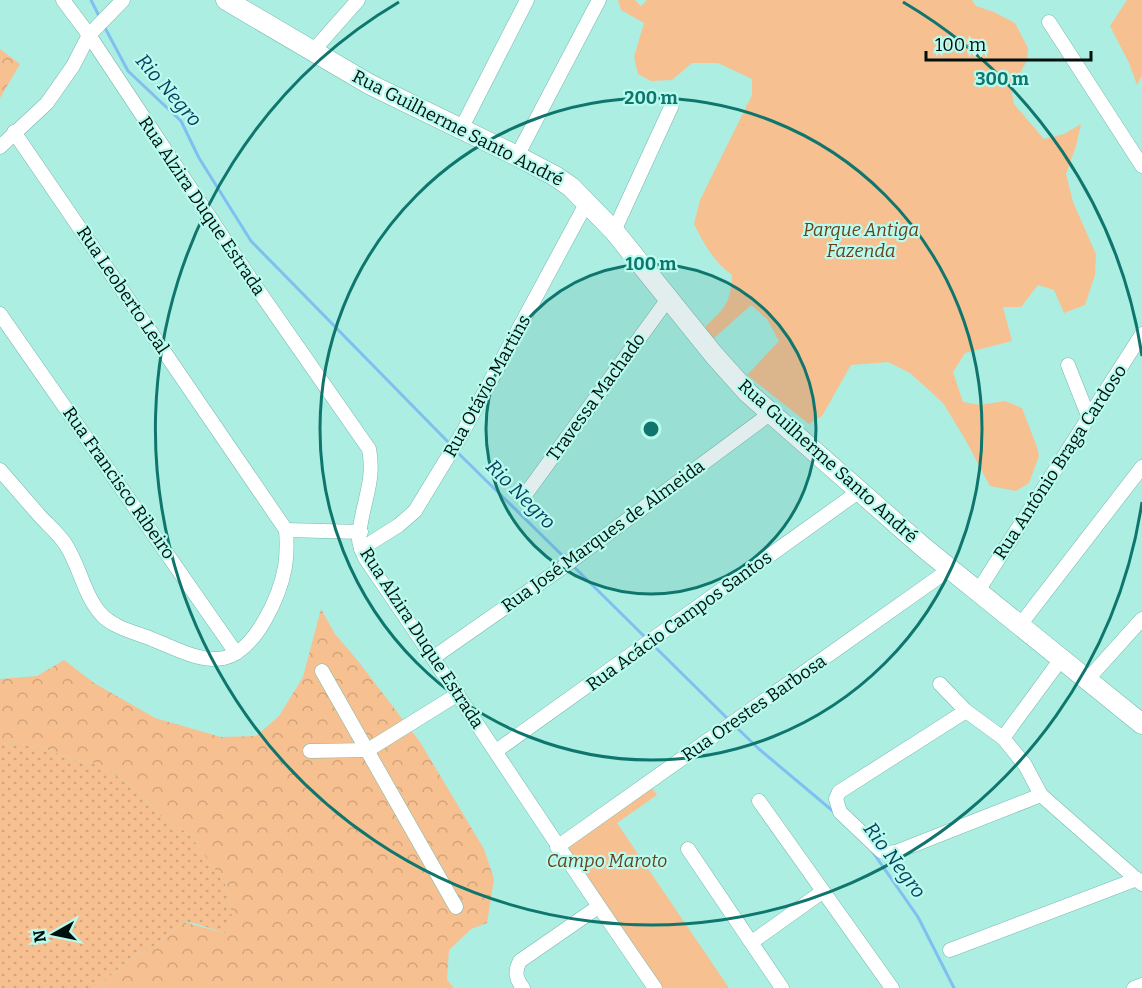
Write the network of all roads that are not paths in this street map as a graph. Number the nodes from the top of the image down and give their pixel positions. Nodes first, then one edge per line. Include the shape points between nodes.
1 (63, 0) edge
2 (123, 0) edge
3 (358, 0) edge
4 (527, 0) edge
5 (599, 0) edge
6 (229, 1) edge
7 (1049, 22) dead end
8 (89, 35) junction
9 (313, 51) junction
10 (672, 105) dead end
11 (462, 129) junction
12 (14, 132) junction
13 (0, 147) edge
14 (517, 156) junction
15 (1142, 166) edge
16 (587, 202) junction
17 (614, 231) junction
18 (668, 299) junction
19 (0, 314) edge
20 (1142, 334) edge
21 (1068, 365) dead end
22 (771, 413) junction
23 (1089, 418) junction
24 (1142, 467) edge
25 (0, 470) edge
26 (861, 490) junction
27 (525, 495) dead end
28 (286, 530) junction
29 (361, 532) junction
30 (361, 549) junction
31 (951, 569) junction
32 (978, 591) junction
33 (1142, 619) edge
34 (1020, 625) junction
35 (236, 653) junction
36 (434, 657) junction
37 (1062, 659) junction
38 (322, 671) dead end
39 (1087, 680) junction
40 (940, 684) dead end
41 (458, 694) junction
42 (966, 711) junction
43 (1142, 724) edge
44 (1004, 738) junction
45 (368, 750) junction
46 (310, 751) dead end
47 (496, 751) junction
48 (1041, 795) junction
49 (759, 801) dead end
50 (557, 847) junction
51 (688, 849) dead end
52 (1139, 881) edge
53 (822, 892) junction
54 (456, 907) dead end
55 (598, 907) junction
56 (752, 942) junction
57 (950, 950) dead end
58 (1142, 985) edge
59 (523, 988) edge
60 (655, 988) edge
61 (782, 988) edge
62 (892, 988) edge
63 (1134, 988) edge

1 - 8 street, Rua Alzira Duque Estrada
2 - 8 street
3 - 9 street
4 - 11 street
5 - 14 street
6 - 9 street, Rua Guilherme Santo André
7 - 15 street
8 - 12 street via 54,95
8 - 29 street, Rua Alzira Duque Estrada via 369,449 370,483
9 - 11 street, Rua Guilherme Santo André via 369,84
10 - 17 street
11 - 14 street, Rua Guilherme Santo André
12 - 13 street
12 - 28 street, Rua Leoberto Leal
14 - 16 street, Rua Guilherme Santo André via 555,176
16 - 17 street, Rua Guilherme Santo André
16 - 30 street, Rua Otávio Martins via 452,452 415,511
17 - 18 street, Rua Guilherme Santo André
18 - 22 street, Rua Guilherme Santo André via 741,385
18 - 27 street, Travessa Machado
19 - 35 street, Rua Francisco Ribeiro
20 - 23 street, Rua Antônio Braga Cardoso
21 - 23 street
22 - 26 street, Rua Guilherme Santo André
22 - 36 street, Rua José Marques de Almeida
23 - 32 street, Rua Antônio Braga Cardoso
24 - 34 street
25 - 35 street via 64,542 102,616 186,653 224,658
26 - 31 street, Rua Guilherme Santo André
26 - 47 street, Rua Acácio Campos Santos
28 - 29 street
28 - 35 street via 285,568 268,614 251,641
29 - 30 street, Rua Alzira Duque Estrada
30 - 36 street, Rua Alzira Duque Estrada
31 - 32 street, Rua Guilherme Santo André
31 - 50 street, Rua Orestes Barbosa
32 - 34 street, Rua Guilherme Santo André
33 - 39 street
34 - 37 street, Rua Guilherme Santo André
36 - 41 street, Rua Alzira Duque Estrada
37 - 39 street, Rua Guilherme Santo André
37 - 44 street
38 - 45 street
39 - 43 street, Rua Guilherme Santo André
40 - 42 street
41 - 45 street
41 - 47 street, Rua Alzira Duque Estrada
42 - 44 street
42 - 48 street via 839,792 836,798 840,812 887,853
44 - 48 street
45 - 46 street
45 - 54 street
47 - 50 street, Rua Alzira Duque Estrada
48 - 52 street
49 - 53 street
50 - 55 street, Rua Alzira Duque Estrada
51 - 56 street
52 - 57 street
53 - 56 street
53 - 62 street
55 - 59 street via 520,962 516,975
55 - 60 street, Rua Alzira Duque Estrada
56 - 61 street
58 - 63 street

